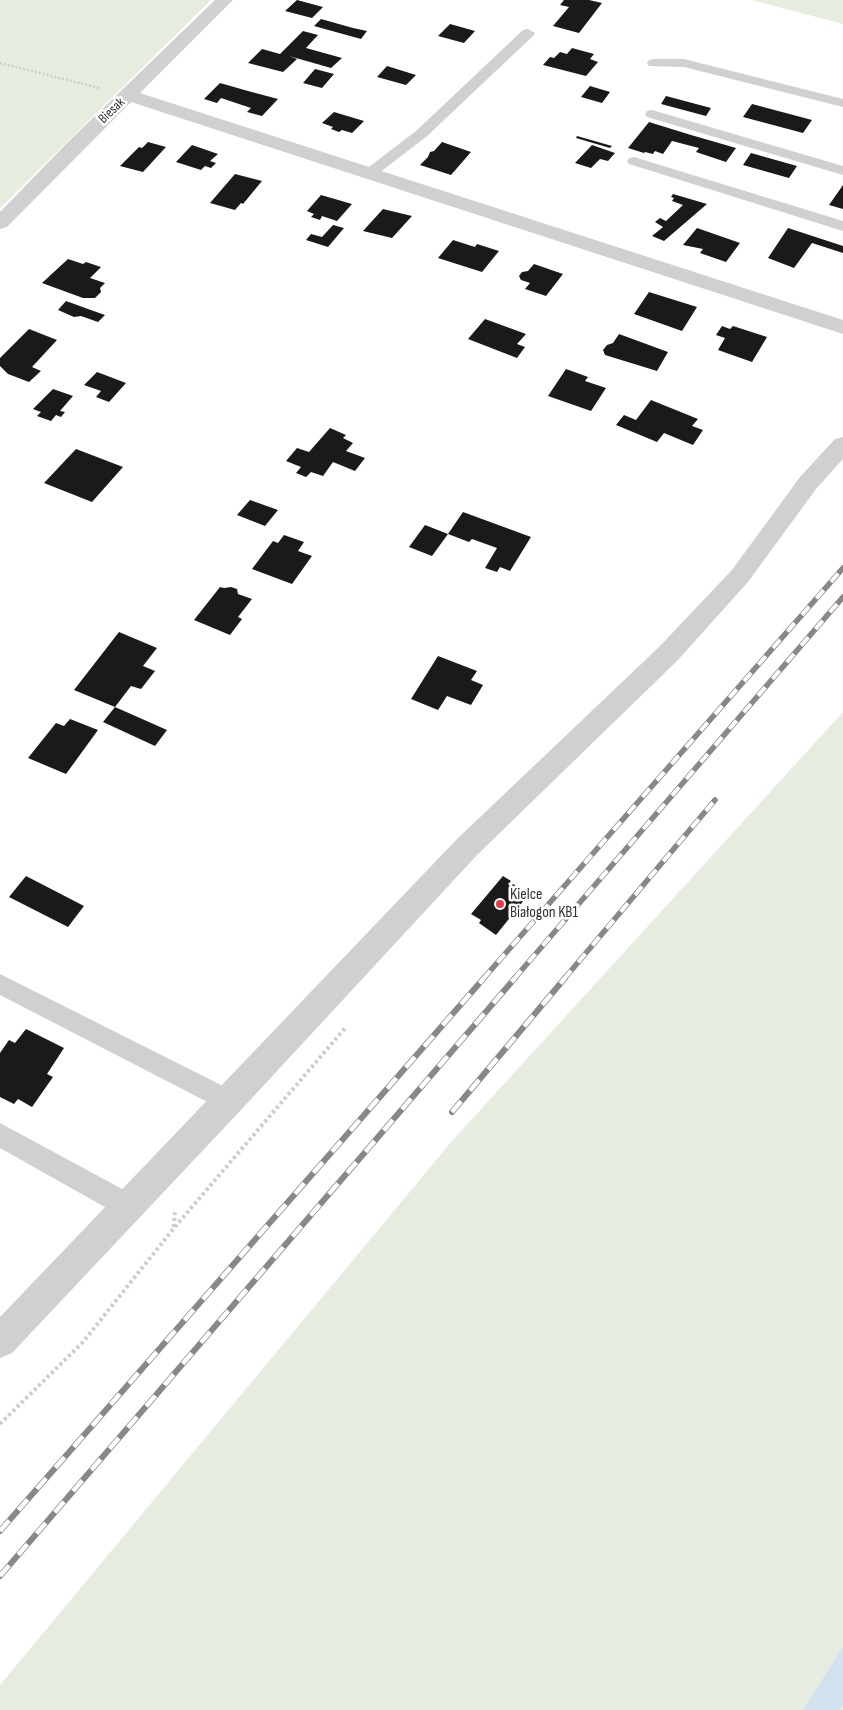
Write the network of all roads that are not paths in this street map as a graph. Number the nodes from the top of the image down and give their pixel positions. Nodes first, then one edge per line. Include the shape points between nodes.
1 (225, 0) edge
2 (528, 33) dead end
3 (654, 64) dead end
4 (128, 95) junction
5 (843, 104) edge
6 (652, 114) dead end
7 (634, 161) dead end
8 (843, 170) edge
9 (370, 173) junction
10 (0, 223) edge
11 (843, 226) edge
12 (843, 327) edge
13 (843, 445) edge
14 (0, 984) edge
15 (230, 1101) junction
16 (0, 1135) edge
17 (128, 1206) junction
18 (0, 1341) edge

1 - 4 street, Biesak
2 - 9 lane via 428,128
3 - 5 lane via 684,63
4 - 9 street
4 - 10 street, Biesak
6 - 8 lane
7 - 11 lane
9 - 12 street
13 - 15 street via 808,484 740,576 668,654 467,847
14 - 15 lane
15 - 17 street
16 - 17 lane
17 - 18 street

